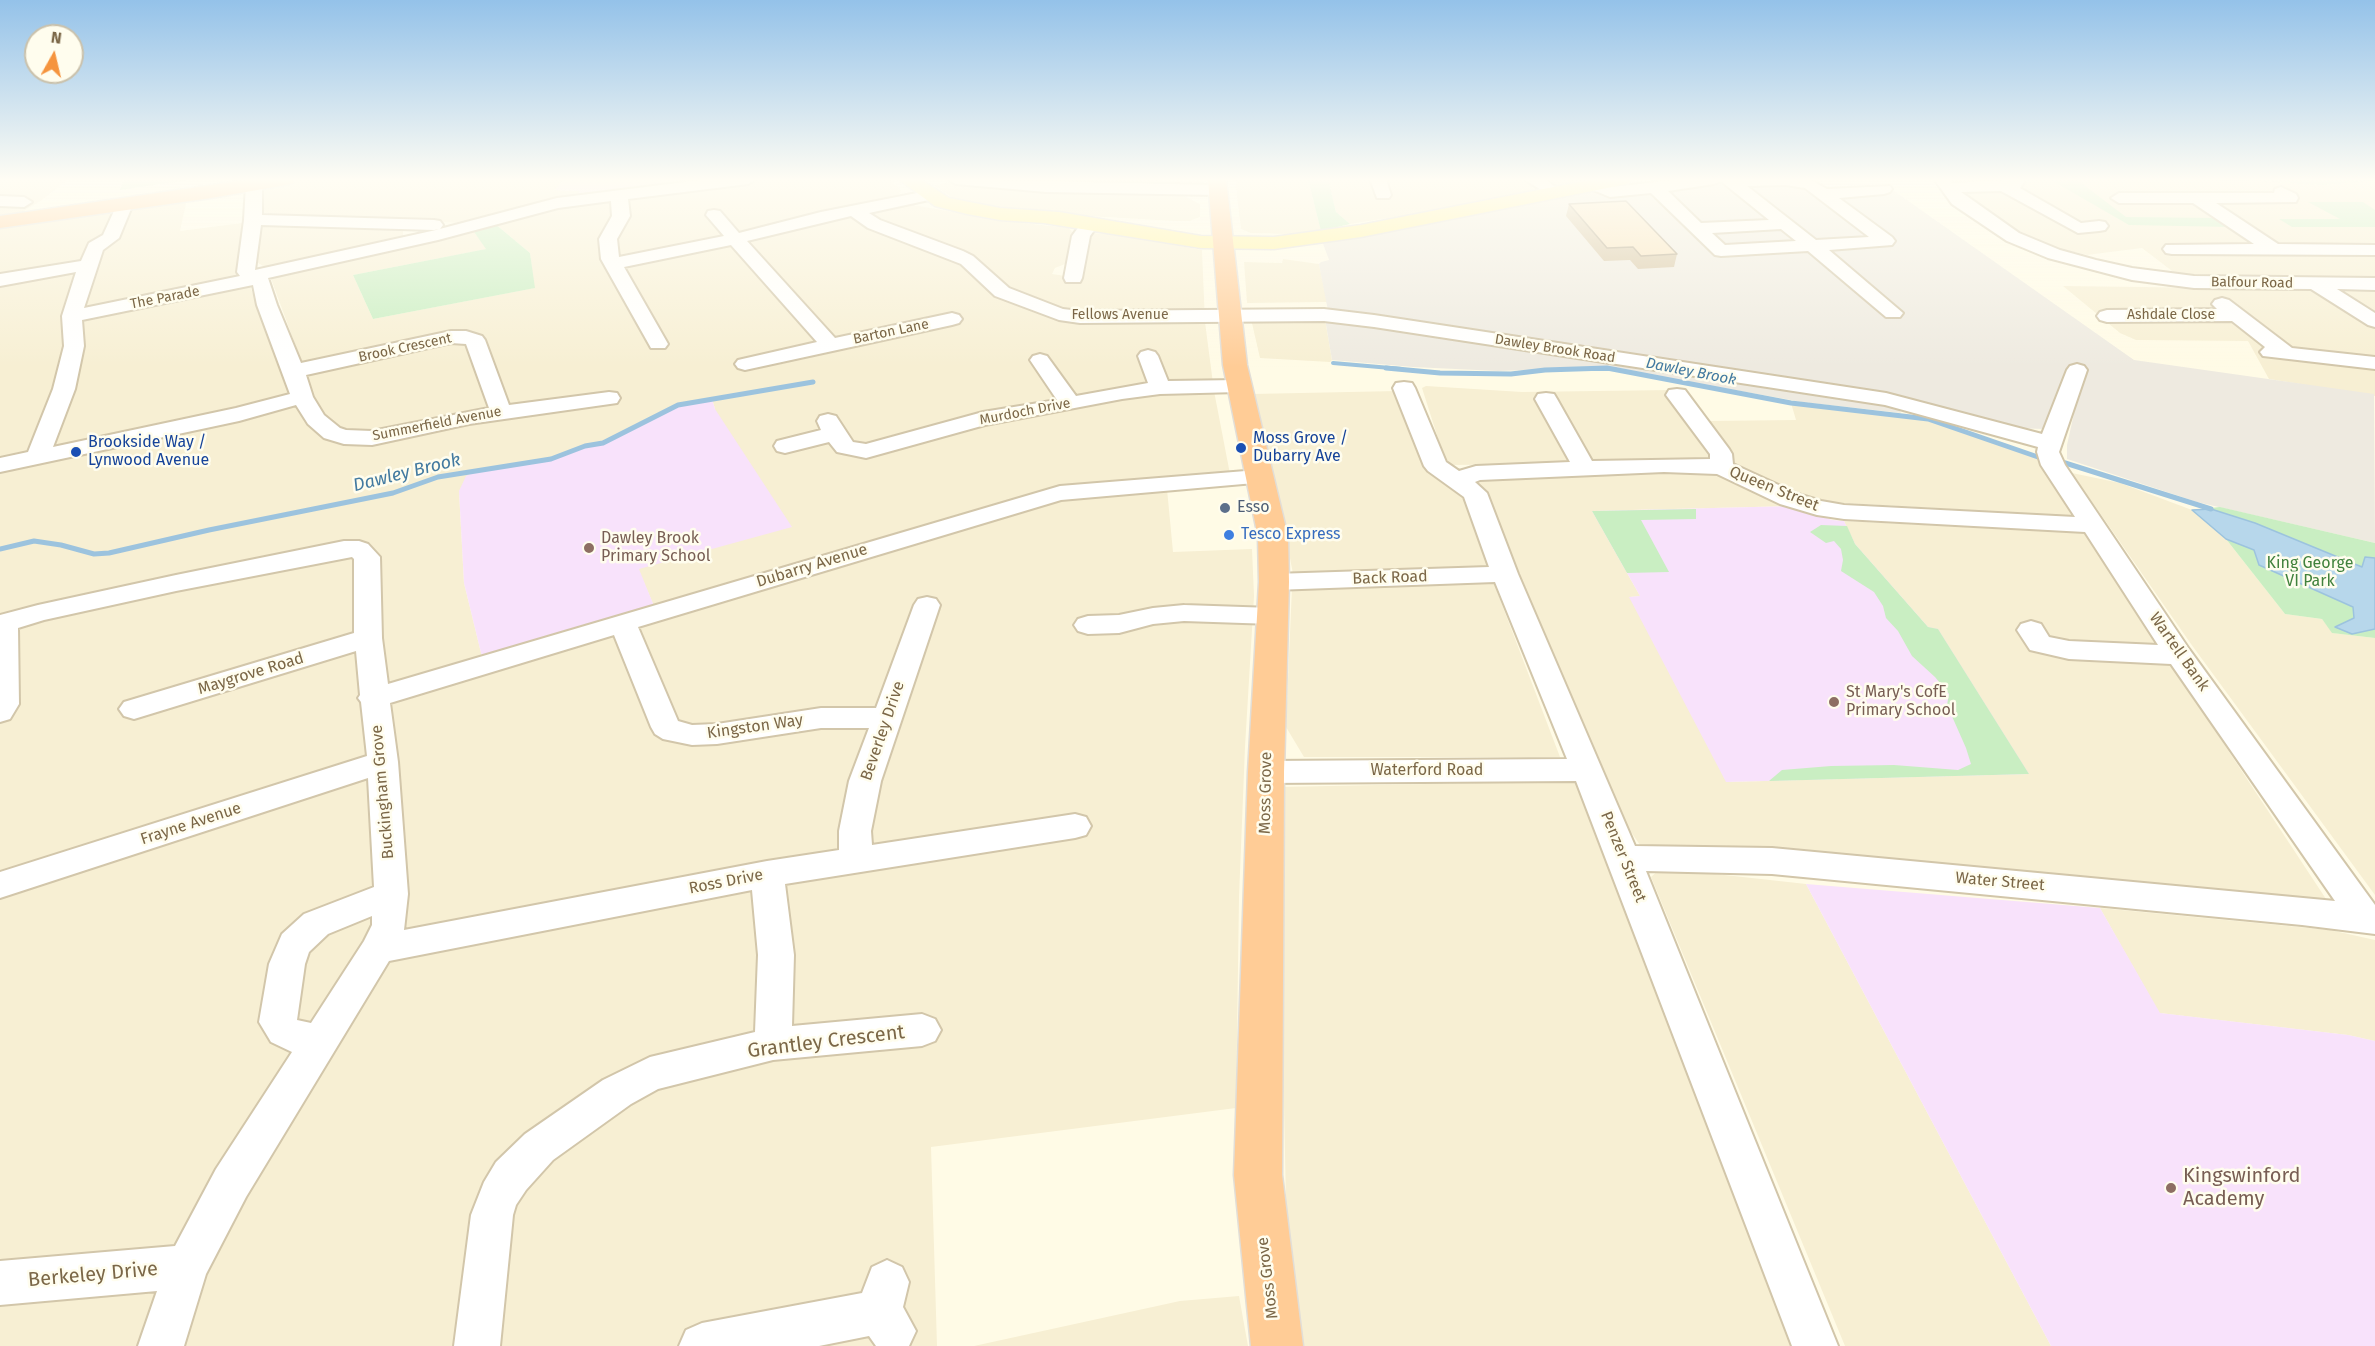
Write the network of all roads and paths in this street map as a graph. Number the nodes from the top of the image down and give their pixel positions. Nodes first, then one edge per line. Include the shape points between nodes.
1 (103, 242) edge
2 (249, 242) edge
3 (408, 242) edge
4 (608, 242) edge
5 (722, 242) edge
6 (738, 242) edge
7 (922, 242) edge
8 (1080, 242) edge
9 (1224, 242) edge
10 (1227, 242) edge
11 (1285, 242) edge
12 (1712, 242) edge
13 (1808, 242) edge
14 (1871, 242) edge
15 (2025, 242) edge
16 (2262, 242) edge
17 (1812, 245) junction
18 (2172, 249) dead end
19 (2273, 249) junction
20 (2323, 250) junction
21 (2375, 250) edge
22 (612, 264) junction
23 (88, 265) junction
24 (1056, 270) dead end
25 (255, 277) junction
26 (0, 280) edge
27 (2194, 282) junction
28 (2316, 284) junction
29 (2374, 284) edge
30 (1893, 313) dead end
31 (2107, 315) dead end
32 (2235, 315) junction
33 (72, 316) junction
34 (1232, 316) junction
35 (952, 319) dead end
36 (2375, 321) edge
37 (659, 344) dead end
38 (830, 345) junction
39 (2259, 351) dead end
40 (2287, 354) junction
41 (1148, 356) dead end
42 (1040, 360) dead end
43 (2375, 363) edge
44 (745, 364) dead end
45 (2077, 370) dead end
46 (294, 371) junction
47 (1239, 386) junction
48 (1160, 388) junction
49 (1405, 388) dead end
50 (302, 397) junction
51 (610, 397) dead end
52 (1546, 399) dead end
53 (1690, 402) dead end
54 (1071, 404) junction
55 (501, 412) junction
56 (2050, 443) junction
57 (786, 446) dead end
58 (38, 456) junction
59 (0, 465) edge
60 (1722, 468) junction
61 (1585, 469) junction
62 (1258, 477) junction
63 (1457, 481) junction
64 (2091, 525) junction
65 (1505, 574) junction
66 (1273, 599) junction
67 (927, 605) dead end
68 (623, 623) junction
69 (2, 624) edge
70 (1083, 626) dead end
71 (2031, 630) dead end
72 (368, 638) junction
73 (2179, 655) junction
74 (373, 698) junction
75 (134, 709) dead end
76 (0, 712) edge
77 (887, 718) junction
78 (383, 762) junction
79 (1588, 770) junction
80 (1266, 772) junction
81 (1075, 826) dead end
82 (856, 859) junction
83 (1624, 859) junction
84 (768, 874) junction
85 (0, 885) edge
86 (391, 894) junction
87 (2371, 920) edge
88 (378, 949) junction
89 (927, 1030) dead end
90 (321, 1041) junction
91 (773, 1044) junction
92 (187, 1267) junction
93 (0, 1283) edge
94 (886, 1308) dead end
95 (161, 1346) edge
96 (477, 1346) edge
97 (702, 1346) edge
98 (1277, 1346) edge
99 (1815, 1346) edge

1 - 23 street via 95,247
2 - 25 street, Summerfield Avenue via 245,266 246,272
3 - 25 street, The Parade
4 - 22 street
5 - 22 street
6 - 38 street, Barton Lane
7 - 34 street, Fellows Avenue via 967,260 1002,292 1059,314
8 - 24 street via 1075,274
9 - 34 highway, Moss Grove
10 - 11 main road via 1238,254
12 - 17 street via 1721,251
13 - 17 street
14 - 17 street
15 - 27 street, Balfour Road via 2054,254 2132,274
16 - 19 street
17 - 30 street
18 - 19 street
19 - 20 street
20 - 21 street
20 - 29 street
22 - 37 street
23 - 26 street
23 - 33 street
25 - 33 street, The Parade
25 - 46 street, Summerfield Avenue via 261,281
27 - 28 street, Balfour Road
27 - 32 street
28 - 29 street, Balfour Road
28 - 36 street
31 - 32 street, Ashdale Close
32 - 40 street
33 - 58 street via 74,346 64,389
34 - 47 highway, Moss Grove
34 - 56 street, Dawley Brook Road via 1324,315 1364,320 1875,397
35 - 38 street, Barton Lane
38 - 44 street, Barton Lane
39 - 40 street
40 - 43 street
41 - 48 street
42 - 54 street
45 - 56 street
46 - 50 street, Summerfield Avenue
46 - 55 street, Brook Crescent via 466,337 476,340
47 - 48 street, Murdoch Drive
47 - 62 highway, Moss Grove
48 - 54 street, Murdoch Drive
49 - 63 street, Penzer Street via 1436,466
50 - 55 street, Summerfield Avenue via 316,419 332,433 357,438
50 - 58 street
51 - 55 street, Summerfield Avenue
52 - 61 street
53 - 60 street via 1721,454
54 - 57 street, Murdoch Drive via 983,419 866,451 845,447 831,428
56 - 64 street, Wartell Bank via 2048,452 2053,465
58 - 59 street
60 - 61 street, Queen Street via 1664,465
60 - 64 street, Queen Street via 1817,508
61 - 63 street, Queen Street via 1476,473
62 - 66 highway, Moss Grove via 1273,537
62 - 68 street, Dubarry Avenue via 1060,493
63 - 65 street, Penzer Street via 1475,493
64 - 73 street, Wartell Bank
65 - 66 street, Back Road
65 - 79 street, Penzer Street
66 - 70 street, Back Road via 1119,624
66 - 80 highway, Moss Grove
67 - 77 street, Beverley Drive
68 - 74 street, Dubarry Avenue
68 - 77 street, Kingston Way via 666,727 674,732 717,734 821,718
69 - 72 street, Buckingham Grove via 141,591 359,549 367,557
69 - 76 street via 4,704
71 - 73 street via 2040,644 2076,659
72 - 74 street, Buckingham Grove
72 - 75 street, Maygrove Road
73 - 87 street, Wartell Bank
74 - 78 street, Buckingham Grove
77 - 82 street, Beverley Drive via 857,814
78 - 85 street, Frayne Avenue
78 - 86 street, Buckingham Grove
79 - 80 street, Waterford Road
79 - 83 street, Penzer Street
80 - 98 highway, Moss Grove via 1258,1175
81 - 82 street, Ross Drive
82 - 84 street, Ross Drive
83 - 87 street, Water Street via 1772,861
83 - 99 street, Penzer Street
84 - 88 street, Ross Drive
84 - 91 street via 776,955
86 - 88 street, Buckingham Grove via 389,925
86 - 90 street via 316,924 294,944 286,964 278,1022 294,1036
88 - 90 street, Buckingham Grove
89 - 91 street, Grantley Crescent
90 - 92 street, Buckingham Grove via 231,1183
91 - 96 street, Grantley Crescent via 650,1074 617,1092 540,1147 511,1176 492,1215
92 - 93 street, Berkeley Drive
92 - 95 street, Buckingham Grove
94 - 97 street

